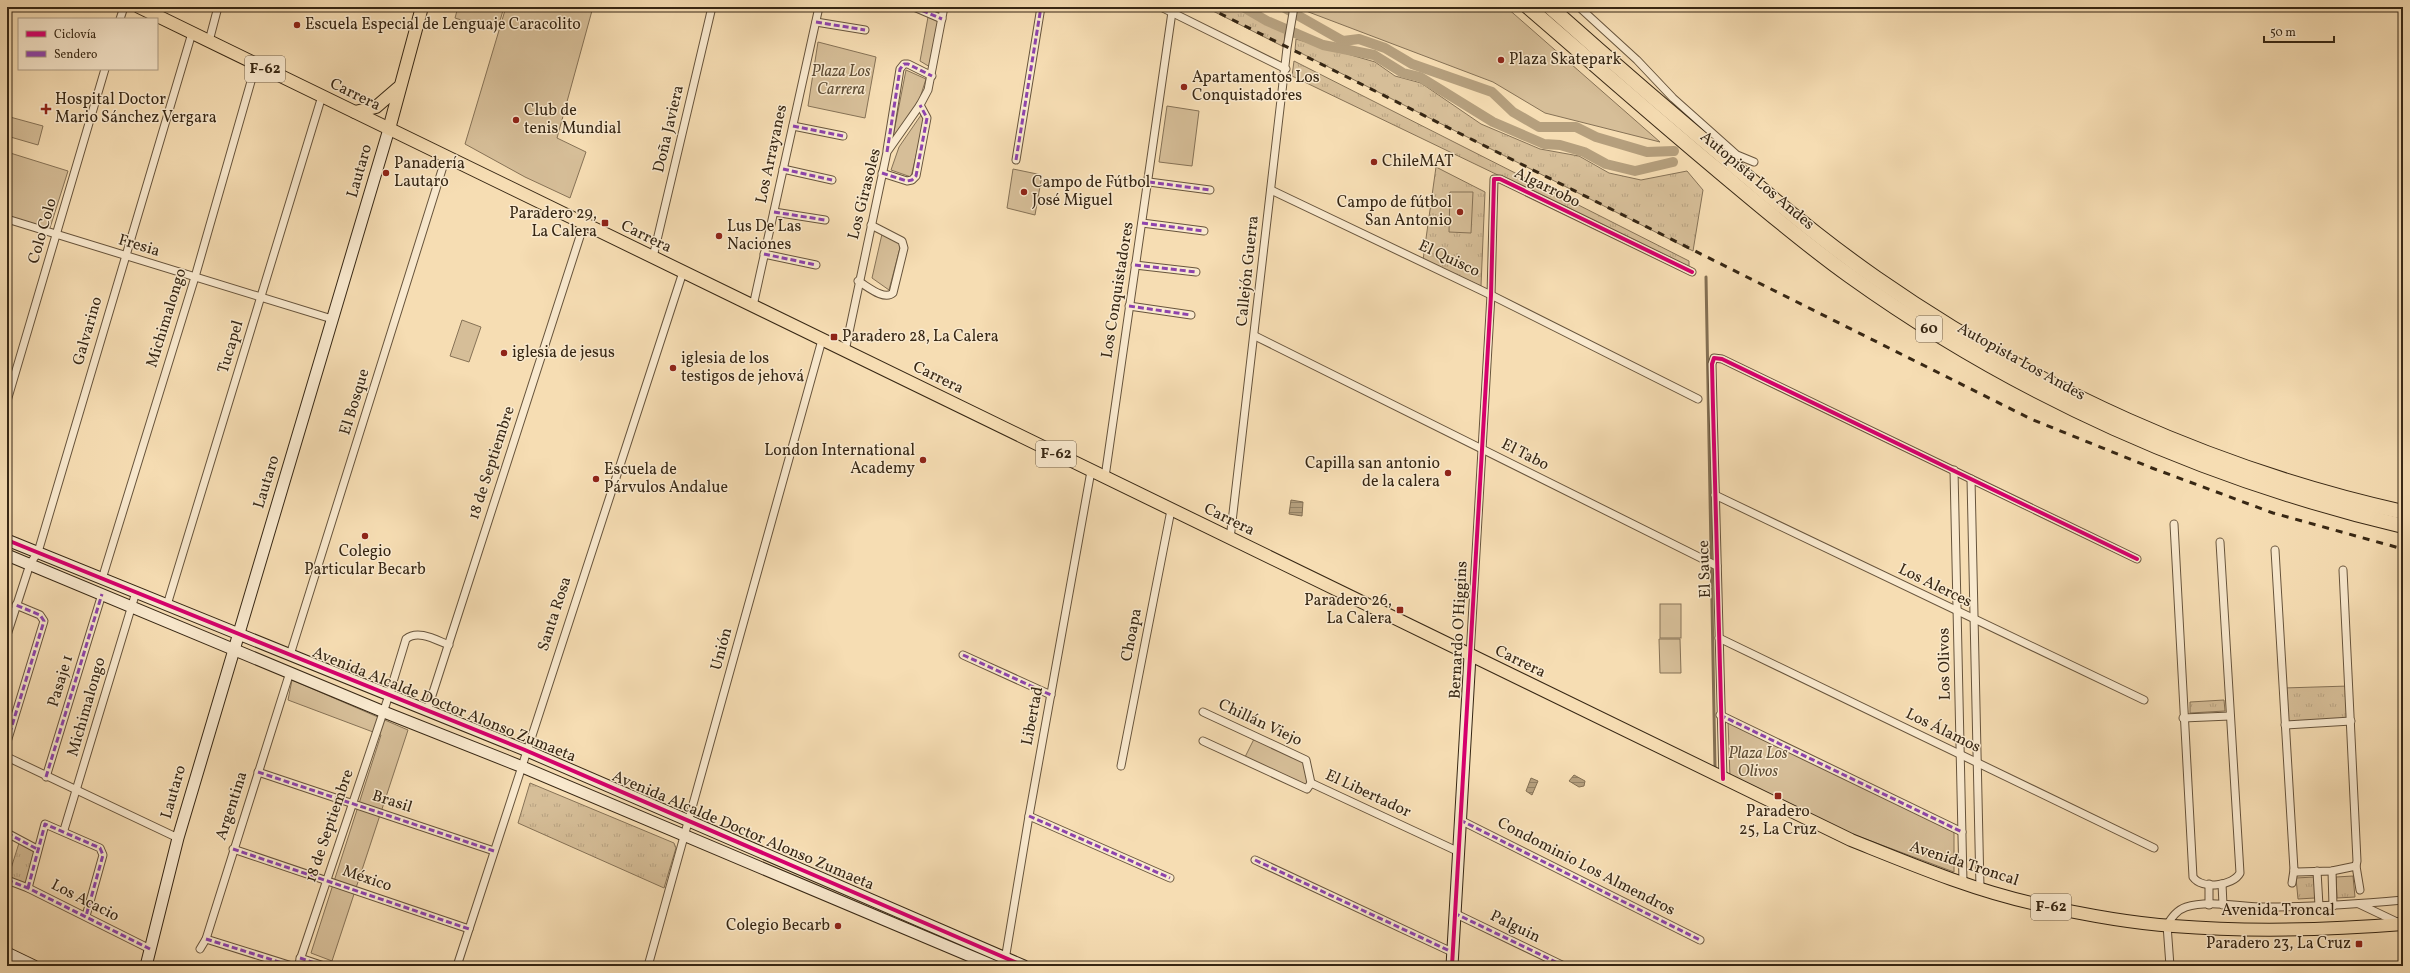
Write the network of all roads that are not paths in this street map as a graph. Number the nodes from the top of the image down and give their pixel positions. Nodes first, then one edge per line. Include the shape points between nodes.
1 (124, 7) edge
2 (139, 7) edge
3 (218, 7) edge
4 (422, 7) edge
5 (712, 7) edge
6 (819, 7) edge
7 (914, 7) edge
8 (944, 7) edge
9 (1041, 7) edge
10 (1161, 7) edge
11 (1294, 7) edge
12 (1528, 7) edge
13 (1550, 7) edge
14 (1579, 7) edge
15 (1172, 12) junction
16 (120, 18) edge
17 (942, 19) junction
18 (816, 22) junction
19 (865, 30) dead end
20 (192, 33) junction
21 (209, 41) junction
22 (256, 64) junction
23 (1286, 68) junction
24 (105, 70) edge
25 (932, 76) junction
26 (398, 88) junction
27 (322, 96) junction
28 (920, 105) junction
29 (355, 112) junction
30 (793, 126) junction
31 (388, 129) junction
32 (843, 136) dead end
33 (887, 152) junction
34 (446, 157) junction
35 (1016, 160) dead end
36 (1754, 162) dead end
37 (783, 169) junction
38 (882, 172) junction
39 (832, 180) dead end
40 (1149, 182) junction
41 (1210, 190) dead end
42 (1272, 190) junction
43 (774, 212) junction
44 (7, 219) edge
45 (825, 220) dead end
46 (1142, 222) junction
47 (584, 224) junction
48 (871, 225) junction
49 (1204, 231) dead end
50 (56, 235) junction
51 (764, 254) junction
52 (125, 256) junction
53 (653, 258) junction
54 (816, 265) dead end
55 (1135, 265) junction
56 (683, 272) junction
57 (1196, 272) dead end
58 (1692, 272) dead end
59 (195, 277) junction
60 (858, 281) junction
61 (1491, 295) junction
62 (262, 297) junction
63 (753, 306) junction
64 (1129, 306) junction
65 (1191, 315) dead end
66 (332, 319) junction
67 (1255, 336) junction
68 (822, 340) junction
69 (845, 351) junction
70 (1698, 400) dead end
71 (7, 401) edge
72 (1481, 448) junction
73 (1954, 470) junction
74 (1091, 471) junction
75 (1105, 478) junction
76 (1971, 479) junction
77 (1715, 495) junction
78 (1171, 510) junction
79 (2403, 512) edge
80 (2174, 524) dead end
81 (2403, 526) edge
82 (1230, 539) junction
83 (7, 540) edge
84 (2220, 542) dead end
85 (2275, 550) dead end
86 (38, 552) junction
87 (7, 555) edge
88 (2137, 558) dead end
89 (30, 564) junction
90 (1717, 566) junction
91 (2343, 570) dead end
92 (102, 579) junction
93 (2403, 584) edge
94 (136, 592) junction
95 (102, 594) junction
96 (16, 605) junction
97 (167, 605) junction
98 (131, 607) junction
99 (1958, 612) junction
100 (2403, 614) edge
101 (1974, 620) junction
102 (238, 634) junction
103 (7, 635) edge
104 (1719, 638) junction
105 (449, 645) junction
106 (233, 647) junction
107 (290, 655) junction
108 (963, 655) dead end
109 (1470, 656) junction
110 (290, 672) junction
111 (390, 695) junction
112 (1051, 695) junction
113 (2144, 700) dead end
114 (427, 711) junction
115 (384, 712) junction
116 (1203, 712) dead end
117 (1720, 715) junction
118 (2230, 716) junction
119 (2183, 718) junction
120 (2351, 721) junction
121 (2285, 725) junction
122 (1203, 741) dead end
123 (7, 742) edge
124 (526, 750) junction
125 (1961, 756) junction
126 (7, 757) edge
127 (1978, 764) junction
128 (520, 766) junction
129 (1121, 766) dead end
130 (258, 772) junction
131 (46, 777) junction
132 (1723, 778) junction
133 (1311, 783) junction
134 (77, 791) junction
135 (353, 804) junction
136 (1029, 816) junction
137 (1460, 820) junction
138 (689, 821) junction
139 (64, 830) junction
140 (1962, 832) junction
141 (7, 833) edge
142 (685, 836) junction
143 (178, 838) junction
144 (2154, 848) dead end
145 (37, 849) junction
146 (233, 849) junction
147 (494, 851) junction
148 (1457, 851) junction
149 (1255, 860) dead end
150 (2356, 866) junction
151 (2294, 870) junction
152 (2332, 871) junction
153 (2317, 872) junction
154 (1170, 878) dead end
155 (7, 880) edge
156 (327, 880) junction
157 (1963, 882) junction
158 (2292, 882) dead end
159 (2209, 884) junction
160 (2222, 884) junction
161 (28, 888) junction
162 (1980, 888) junction
163 (2360, 890) dead end
164 (2403, 900) edge
165 (2358, 904) junction
166 (2209, 905) junction
167 (2223, 905) junction
168 (2319, 906) junction
169 (2332, 906) junction
170 (1454, 913) junction
171 (86, 916) junction
172 (2402, 924) edge
173 (2167, 925) junction
174 (469, 929) junction
175 (206, 939) junction
176 (1700, 940) dead end
177 (150, 949) junction
178 (200, 949) dead end
179 (1452, 952) junction
180 (7, 953) edge
181 (300, 958) junction
182 (1005, 962) edge
183 (34, 966) edge
184 (146, 966) edge
185 (292, 966) edge
186 (298, 966) edge
187 (324, 966) edge
188 (457, 966) edge
189 (648, 966) edge
190 (994, 966) edge
191 (1024, 966) edge
192 (1452, 966) edge
193 (1564, 966) edge
194 (2170, 966) edge

1 - 16 street
2 - 20 main road, Carrera / F-62
3 - 21 street
4 - 26 main road, Lautaro
5 - 53 street, Doña Javiera
6 - 18 street, Los Arrayanes
7 - 17 street
8 - 17 street, Los Girasoles
9 - 35 street
10 - 15 street
11 - 23 street, Callejón Guerra
12 - 81 highway, Autopista Los Andes / 60 via 1800,239 1884,300 1952,344 2065,406 2170,453 2285,494
13 - 79 highway, Autopista Los Andes / 60 via 1716,151 1806,225 1875,278 1964,335 2076,397 2177,441 2285,480
14 - 36 street via 1626,49 1673,98 1737,155
15 - 23 street
15 - 40 street, Los Conquistadores
17 - 25 street, Los Girasoles
18 - 19 street
18 - 30 street, Los Arrayanes
20 - 21 main road, Carrera / F-62
20 - 52 street, Galvarino
21 - 22 main road, Carrera / F-62
22 - 27 main road, Carrera / F-62
22 - 59 street, Michimalongo
23 - 42 street, Callejón Guerra
24 - 50 street, Colo Colo
25 - 28 street, Los Girasoles
25 - 33 street via 908,64 904,64 900,69
26 - 29 main road via 376,107
26 - 31 main road, Lautaro
27 - 29 main road, Carrera / F-62
27 - 62 street, Tucapel
28 - 33 street, Los Girasoles
28 - 38 street via 927,118 916,176 907,181
29 - 31 main road, Carrera / F-62
30 - 32 street
30 - 37 street, Los Arrayanes
31 - 34 main road, Carrera / F-62
31 - 66 street, Lautaro
33 - 38 street, Los Girasoles
34 - 47 main road, Carrera / F-62
34 - 107 street, El Bosque
37 - 39 street
37 - 43 street, Los Arrayanes
38 - 48 street, Los Girasoles
40 - 41 street
40 - 46 street, Los Conquistadores
42 - 61 street, El Quisco
42 - 67 street, Callejón Guerra
43 - 45 street
43 - 51 street, Los Arrayanes
44 - 50 street, Fresia
46 - 49 street
46 - 55 street, Los Conquistadores
47 - 53 main road, Carrera / F-62
47 - 105 street, 18 de Septiembre
48 - 60 street, Los Girasoles
48 - 60 street via 902,241 904,248 891,296 884,296
50 - 52 street, Fresia
50 - 71 street, Colo Colo
51 - 54 street
51 - 63 street, Los Arrayanes
52 - 59 street, Fresia
52 - 86 street, Galvarino
53 - 56 main road, Carrera / F-62
55 - 57 street
55 - 64 street, Los Conquistadores
56 - 63 main road, Carrera / F-62
56 - 124 street, Santa Rosa
58 - 61 street, Algarrobo via 1496,178
59 - 62 street, Fresia
59 - 92 street, Michimalongo
60 - 69 street, Los Girasoles
61 - 70 street, El Quisco
61 - 72 street, Bernardo O'Higgins
62 - 66 street, Fresia
62 - 97 street, Tucapel
63 - 68 main road, Carrera / F-62
64 - 65 street
64 - 75 street, Los Conquistadores
66 - 102 street, Lautaro
67 - 72 street, El Tabo
67 - 82 street, Callejón Guerra
68 - 69 main road, Carrera / F-62
68 - 138 street, Unión
69 - 74 main road, Carrera / F-62
72 - 90 street, El Tabo
72 - 109 street, Bernardo O'Higgins
73 - 76 street
73 - 77 street, El Sauce via 1722,359 1714,358 1712,364
73 - 99 street, Los Olivos
74 - 75 main road, Carrera / F-62
74 - 112 street, Libertad
75 - 78 main road, Carrera / F-62
76 - 88 street
76 - 101 street, Los Olivos
77 - 90 street, El Sauce
77 - 99 street, Los Alerces
78 - 82 main road, Carrera / F-62
78 - 129 street, Choapa
80 - 119 street
82 - 109 main road, Carrera / F-62
83 - 86 street, Avenida Alcalde Doctor Alonso Zumaeta
84 - 118 street
85 - 121 street
86 - 89 street, Galvarino
86 - 92 street, Avenida Alcalde Doctor Alonso Zumaeta
87 - 89 street, Avenida Alcalde Doctor Alonso Zumaeta
89 - 95 street, Avenida Alcalde Doctor Alonso Zumaeta
89 - 96 street, Galvarino
90 - 104 street, El Sauce
91 - 120 street
92 - 94 street, Avenida Alcalde Doctor Alonso Zumaeta
93 - 100 street
94 - 97 street, Avenida Alcalde Doctor Alonso Zumaeta
94 - 98 street, Michimalongo
95 - 98 street, Avenida Alcalde Doctor Alonso Zumaeta
95 - 131 street, Pasaje 1
96 - 103 street, Galvarino
96 - 123 street via 40,615 44,621
97 - 102 street, Avenida Alcalde Doctor Alonso Zumaeta
98 - 106 street, Avenida Alcalde Doctor Alonso Zumaeta
98 - 134 street, Michimalongo
99 - 101 street, Los Alerces
99 - 125 street, Los Olivos
101 - 113 street, Los Alerces
101 - 127 street, Los Olivos
102 - 106 street, Lautaro
102 - 107 street, Avenida Alcalde Doctor Alonso Zumaeta
104 - 117 street, El Sauce
104 - 125 street, Los Álamos
105 - 111 street, 18 de Septiembre via 419,634 406,639
105 - 114 street, 18 de Septiembre
106 - 110 street, Avenida Alcalde Doctor Alonso Zumaeta
106 - 143 street, Lautaro
107 - 111 street, Avenida Alcalde Doctor Alonso Zumaeta
108 - 112 street
109 - 132 main road, Carrera / F-62
109 - 137 street, Bernardo O'Higgins
110 - 115 street, Avenida Alcalde Doctor Alonso Zumaeta
110 - 130 street, Argentina
111 - 114 street, Avenida Alcalde Doctor Alonso Zumaeta
111 - 115 street, 18 de Septiembre
112 - 136 street, Libertad
114 - 124 street, Avenida Alcalde Doctor Alonso Zumaeta
115 - 128 street, Avenida Alcalde Doctor Alonso Zumaeta
115 - 135 street, 18 de Septiembre
116 - 133 street, Chillán Viejo via 1306,760
117 - 132 street, El Sauce
117 - 140 street
118 - 119 street
118 - 160 street via 2240,872 2233,880
119 - 159 street via 2193,877 2198,883
120 - 121 street
120 - 150 street
121 - 151 street
122 - 133 street, El Libertador via 1307,789
124 - 128 street, Santa Rosa
124 - 138 street, Avenida Alcalde Doctor Alonso Zumaeta
125 - 127 street, Los Álamos
125 - 140 street, Los Olivos
126 - 131 street
127 - 144 street, Los Álamos
127 - 162 street, Los Olivos
128 - 142 street, Avenida Alcalde Doctor Alonso Zumaeta
128 - 147 street, Santa Rosa
130 - 135 street, Brasil
130 - 146 street, Argentina
131 - 134 street
132 - 157 main road, Avenida Troncal / F-62 via 1851,840
133 - 148 street, El Libertador
134 - 139 street, Michimalongo
134 - 143 street
135 - 147 street, Brasil
135 - 156 street, 18 de Septiembre
136 - 154 street
136 - 182 street, Libertad
137 - 148 street, Bernardo O'Higgins
137 - 176 street, Condominio Los Almendros
138 - 142 street, Unión
138 - 182 street, Avenida Alcalde Doctor Alonso Zumaeta
139 - 145 street via 45,824
139 - 171 street via 103,851
140 - 157 street, Los Olivos
141 - 145 street
142 - 189 street, Unión
142 - 190 street, Avenida Alcalde Doctor Alonso Zumaeta
143 - 177 street, Lautaro
145 - 161 street
146 - 156 street, México
146 - 175 street, Argentina
147 - 174 street, Santa Rosa
148 - 170 street, Bernardo O'Higgins
149 - 179 street
150 - 152 street
150 - 163 street
151 - 153 street
151 - 158 street
152 - 153 street
152 - 169 street
153 - 168 street
155 - 161 street, Los Acacio
156 - 174 street, México
156 - 181 street, 18 de Septiembre
157 - 162 main road, Avenida Troncal / F-62
159 - 160 street
159 - 166 street
160 - 167 street
161 - 171 street, Los Acacio
162 - 173 main road, Avenida Troncal / F-62 via 2036,904
164 - 165 street
165 - 169 street
165 - 172 street
166 - 167 street
166 - 173 street via 2180,910
167 - 168 street
168 - 169 street
170 - 179 street, Bernardo O'Higgins
170 - 193 street, Palguin
171 - 177 street, Los Acacio
172 - 173 main road, Avenida Troncal / F-62 via 2320,929
173 - 194 street
174 - 188 street, Santa Rosa
175 - 178 street, Argentina
175 - 185 street
177 - 184 street, Lautaro
179 - 192 street, Bernardo O'Higgins
180 - 183 street
181 - 186 street, 18 de Septiembre
181 - 187 street
182 - 191 street, Avenida Alcalde Doctor Alonso Zumaeta

